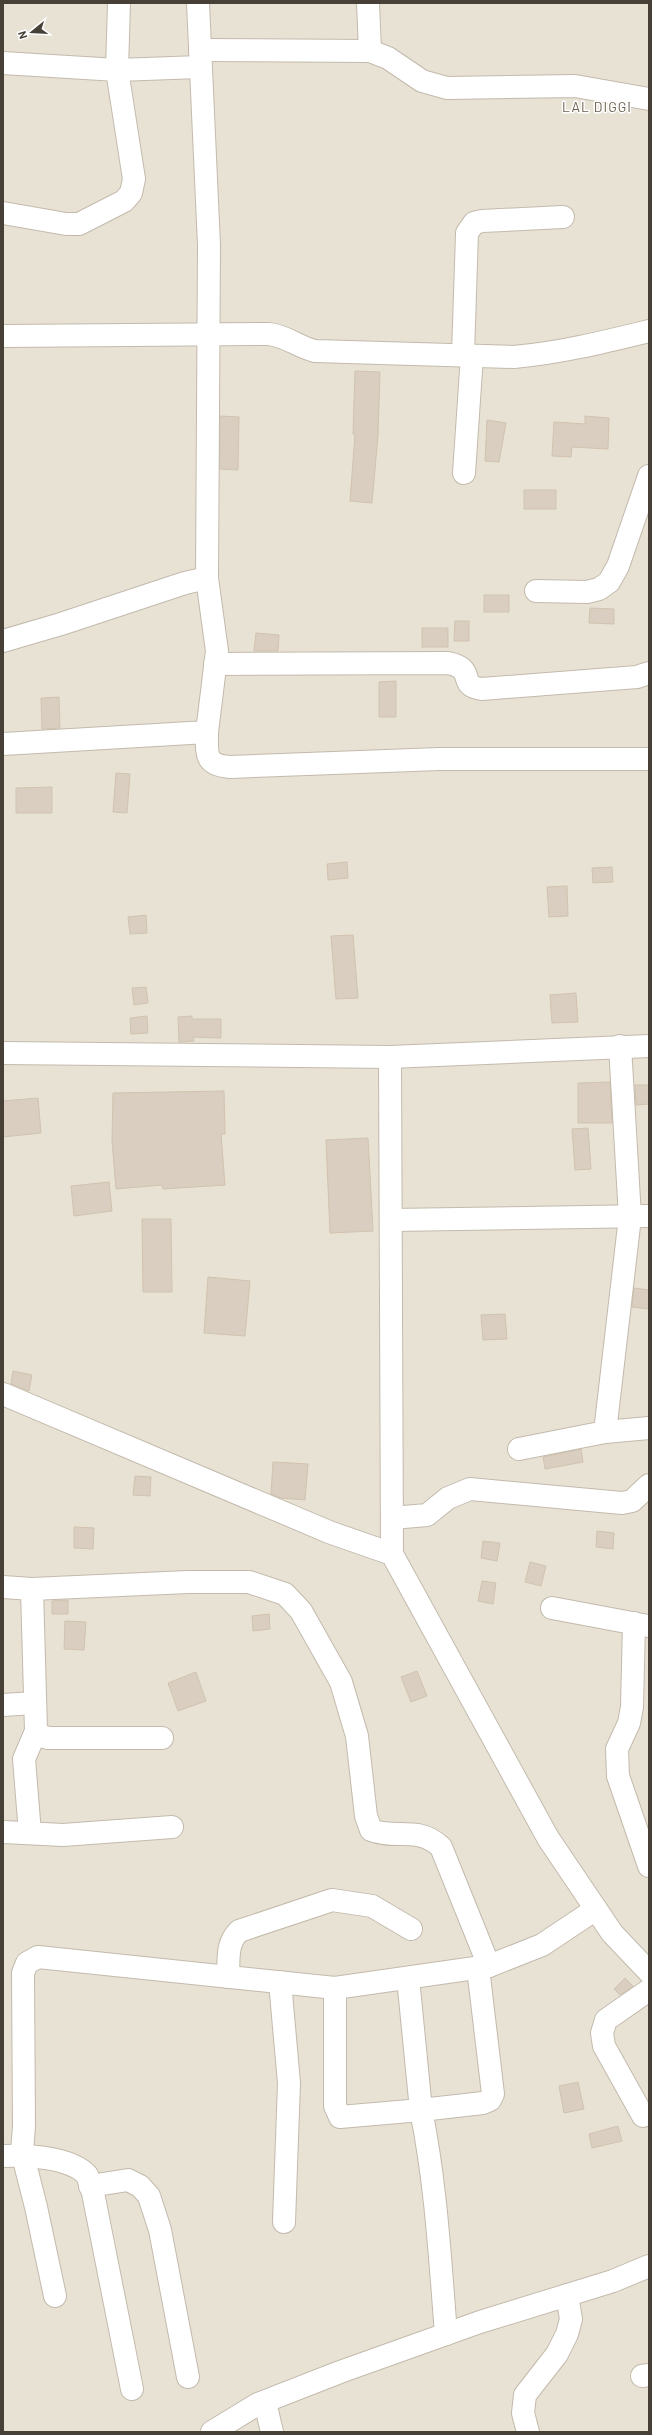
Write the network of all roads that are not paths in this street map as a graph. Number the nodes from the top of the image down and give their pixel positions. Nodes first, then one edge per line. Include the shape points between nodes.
1 (119, 3) edge
2 (198, 3) edge
3 (368, 3) edge
4 (370, 51) junction
5 (200, 58) junction
6 (3, 63) edge
7 (117, 70) junction
8 (649, 99) edge
9 (3, 213) edge
10 (563, 217) dead end
11 (649, 331) edge
12 (208, 334) junction
13 (3, 336) edge
14 (468, 356) junction
15 (464, 473) dead end
16 (649, 476) edge
17 (207, 578) junction
18 (536, 592) dead end
19 (3, 641) edge
20 (215, 664) junction
21 (649, 673) edge
22 (207, 732) junction
23 (3, 744) edge
24 (649, 759) edge
25 (620, 1046) junction
26 (649, 1046) edge
27 (3, 1053) edge
28 (390, 1057) junction
29 (640, 1216) edge
30 (391, 1220) junction
31 (3, 1394) edge
32 (649, 1428) edge
33 (605, 1432) junction
34 (519, 1449) dead end
35 (649, 1485) edge
36 (392, 1518) junction
37 (392, 1554) junction
38 (3, 1588) edge
39 (32, 1590) junction
40 (552, 1608) dead end
41 (642, 1625) edge
42 (35, 1703) junction
43 (3, 1704) edge
44 (36, 1731) junction
45 (162, 1738) dead end
46 (172, 1827) dead end
47 (3, 1832) edge
48 (30, 1833) junction
49 (649, 1866) edge
50 (596, 1909) junction
51 (411, 1929) dead end
52 (645, 1962) edge
53 (483, 1967) junction
54 (228, 1976) junction
55 (408, 1978) junction
56 (280, 1982) junction
57 (335, 1988) junction
58 (649, 1990) edge
59 (421, 2110) junction
60 (644, 2116) dead end
61 (13, 2156) edge
62 (90, 2186) junction
63 (284, 2222) dead end
64 (649, 2266) edge
65 (566, 2295) junction
66 (55, 2296) dead end
67 (446, 2334) junction
68 (188, 2378) dead end
69 (132, 2389) dead end
70 (265, 2402) junction
71 (212, 2432) edge
72 (272, 2432) edge
73 (528, 2432) edge

1 - 7 street
2 - 5 street
3 - 4 street
4 - 5 street
4 - 8 street via 388,58 422,81 447,88 575,86
5 - 7 street
5 - 12 street via 209,245
6 - 7 street
7 - 9 street via 134,180 124,201 79,224
10 - 14 street via 482,221 469,228
11 - 14 street via 546,354 514,357
12 - 13 street
12 - 14 street via 281,336 315,351
12 - 17 street
14 - 15 street
16 - 18 street via 618,566 609,582 587,592
17 - 19 street
17 - 20 street via 217,651
20 - 21 street via 448,663 460,665 465,670 468,684 482,689
20 - 22 street
22 - 23 street
22 - 24 street via 207,753 211,762 216,766 230,767 439,758
25 - 26 street
25 - 28 street
25 - 29 street
27 - 28 street
28 - 30 street
29 - 30 street
29 - 33 street
30 - 36 street
31 - 37 street via 329,1532
32 - 33 street
33 - 34 street
35 - 36 street via 632,1501 622,1503 470,1489 448,1498 427,1515
36 - 37 street
37 - 50 street via 548,1838
38 - 39 street
39 - 42 street
39 - 53 street via 188,1582 249,1582 285,1594 301,1611 341,1682 357,1736 366,1816 371,1830 379,1833 424,1835 441,1846
40 - 41 street
41 - 49 street via 629,1723 617,1749 616,1762 618,1776
42 - 43 street
42 - 44 street
44 - 45 street via 48,1738
44 - 48 street via 24,1759
46 - 48 street via 63,1835
47 - 48 street
50 - 52 street via 612,1933
50 - 53 street via 542,1945
51 - 54 street via 372,1906 332,1900 239,1931 231,1938 229,1945
53 - 55 street
53 - 59 street via 493,2094 490,2100
54 - 56 street
54 - 61 street via 38,1956 27,1963 23,1973
55 - 57 street
55 - 59 street
56 - 57 street
56 - 63 street via 289,2083
57 - 59 street via 334,2106 340,2117
58 - 60 street via 606,2020 602,2033 604,2046
59 - 67 street via 428,2145
61 - 62 street via 67,2163 87,2175
61 - 66 street via 36,2207
62 - 68 street via 128,2180 140,2186 149,2196 160,2230
62 - 69 street
64 - 65 street via 613,2281
65 - 67 street
65 - 73 street via 571,2319 567,2334 557,2354 525,2395 523,2413
67 - 70 street
70 - 71 street
70 - 72 street

